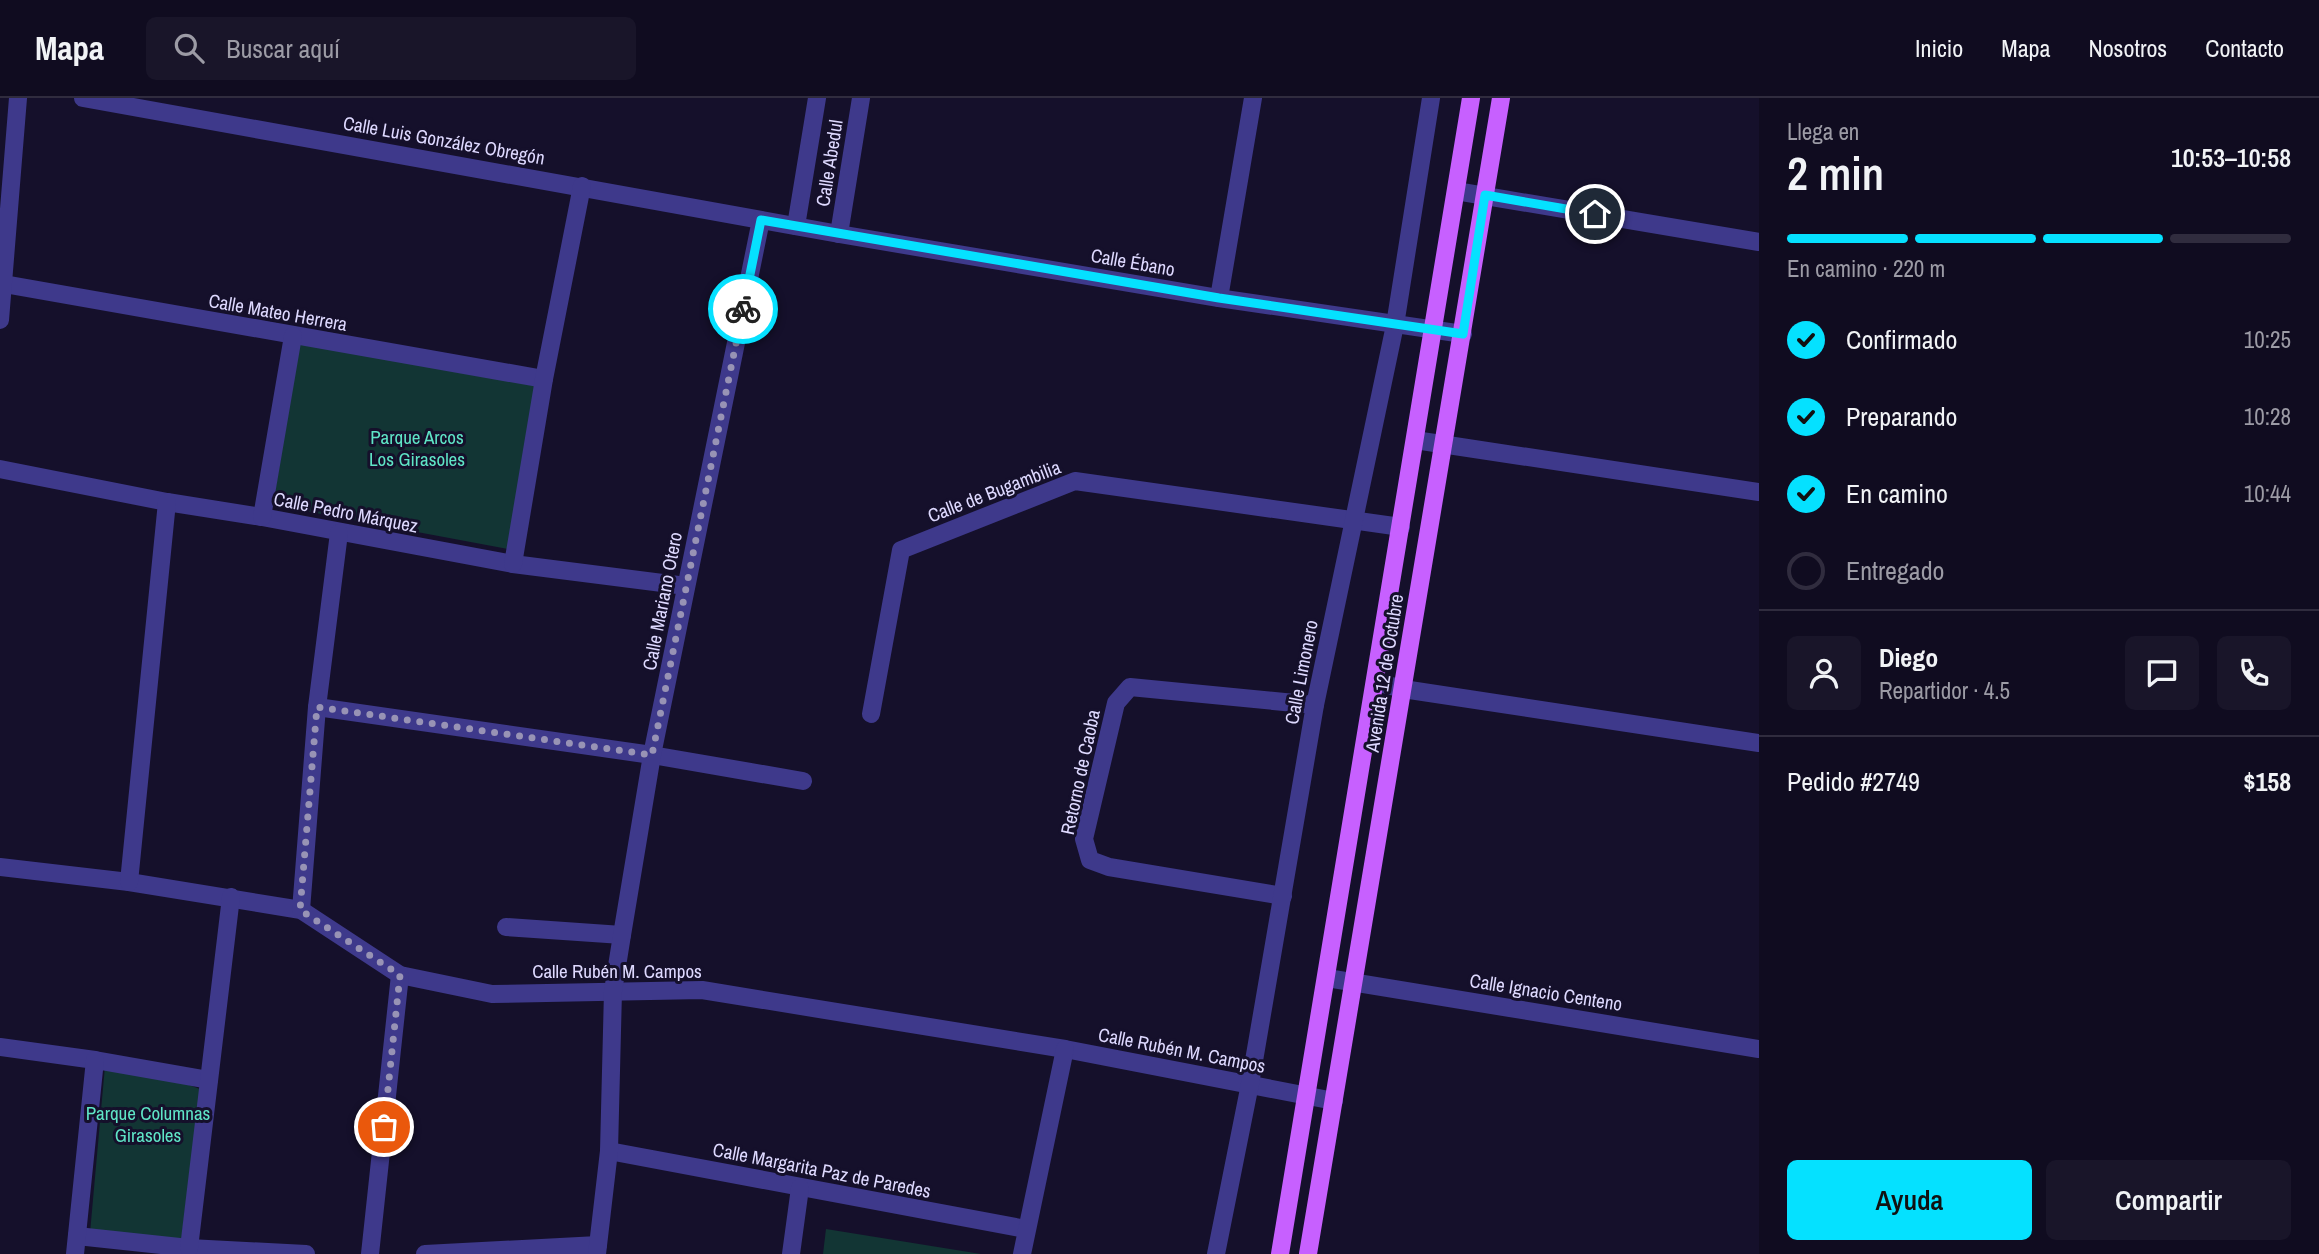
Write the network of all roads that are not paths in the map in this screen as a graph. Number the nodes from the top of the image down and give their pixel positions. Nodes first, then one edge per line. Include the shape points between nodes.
1 (18, 98) edge
2 (83, 98) edge
3 (817, 98) edge
4 (861, 98) edge
5 (1253, 98) edge
6 (1431, 98) edge
7 (1471, 98) edge
8 (1501, 98) edge
9 (582, 186) junction
10 (1456, 191) junction
11 (1485, 195) junction
12 (761, 220) junction
13 (796, 226) junction
14 (839, 234) junction
15 (1759, 242) edge
16 (4, 284) junction
17 (1219, 298) junction
18 (0, 320) edge
19 (1395, 325) junction
20 (1433, 331) junction
21 (1463, 334) junction
22 (293, 336) junction
23 (544, 379) junction
24 (1415, 440) junction
25 (1443, 442) junction
26 (0, 469) edge
27 (1759, 492) edge
28 (167, 502) junction
29 (262, 517) junction
30 (1353, 520) junction
31 (1401, 527) junction
32 (339, 533) junction
33 (513, 564) junction
34 (686, 586) junction
35 (1376, 682) junction
36 (1403, 689) junction
37 (1315, 705) junction
38 (317, 707) junction
39 (871, 714) dead end
40 (1759, 743) edge
41 (652, 755) junction
42 (803, 781) dead end
43 (0, 867) edge
44 (130, 881) junction
45 (1283, 896) junction
46 (231, 897) junction
47 (300, 910) junction
48 (506, 927) dead end
49 (622, 935) junction
50 (400, 975) junction
51 (1327, 978) junction
52 (1354, 981) junction
53 (613, 991) junction
54 (0, 1047) edge
55 (1066, 1049) junction
56 (1759, 1049) edge
57 (95, 1060) junction
58 (209, 1080) junction
59 (1250, 1084) junction
60 (1305, 1095) junction
61 (1334, 1101) junction
62 (609, 1151) junction
63 (800, 1188) junction
64 (1027, 1229) junction
65 (77, 1236) junction
66 (189, 1248) junction
67 (597, 1249) edge
68 (75, 1254) edge
69 (306, 1254) edge
70 (370, 1254) edge
71 (425, 1254) edge
72 (791, 1254) edge
73 (1022, 1254) edge
74 (1216, 1254) edge
75 (1280, 1254) edge
76 (1308, 1254) edge

1 - 16 street
2 - 9 street, Calle Luis González Obregón
3 - 13 street, Calle Abedul
4 - 14 street, Calle Abedul
5 - 17 street
6 - 19 street, Calle Limonero
7 - 10 main road, Avenida 12 de Octubre
8 - 11 main road, Avenida 12 de Octubre
9 - 12 street, Calle Luis González Obregón
9 - 23 street
10 - 11 street
10 - 20 main road, Avenida 12 de Octubre
11 - 15 street
11 - 21 main road, Avenida 12 de Octubre
12 - 13 street, Calle Luis González Obregón
12 - 34 street, Calle Mariano Otero
13 - 14 street, Calle Ébano
14 - 17 street, Calle Ébano
16 - 18 street
16 - 22 street, Calle Mateo Herrera
17 - 19 street, Calle Ébano
19 - 20 street, Calle Ébano
19 - 30 street, Calle Limonero
20 - 21 street, Calle Ébano
20 - 24 main road, Avenida 12 de Octubre
21 - 25 main road, Avenida 12 de Octubre
22 - 23 street, Calle Mateo Herrera
22 - 29 street
23 - 33 street
24 - 25 street
24 - 31 main road, Avenida 12 de Octubre
25 - 27 street
25 - 36 main road, Avenida 12 de Octubre
26 - 28 street, Calle Pedro Márquez
28 - 29 street, Calle Pedro Márquez
28 - 44 street
29 - 32 street, Calle Pedro Márquez
30 - 31 street
30 - 37 street, Calle Limonero
30 - 39 street, Calle de Bugambilia via 1075,481 901,550
31 - 35 main road, Avenida 12 de Octubre
32 - 33 street, Calle Pedro Márquez
32 - 38 street
33 - 34 street, Calle Pedro Márquez
34 - 41 street, Calle Mariano Otero
35 - 36 street
35 - 51 main road, Avenida 12 de Octubre
36 - 40 street
36 - 52 main road, Avenida 12 de Octubre
37 - 45 street, Calle Limonero
37 - 45 street, Retorno de Caoba via 1129,687 1115,703 1083,839 1090,860 1108,867
38 - 41 street
38 - 47 street
41 - 42 street
41 - 49 street, Calle Mariano Otero
43 - 44 street, Calle Rubén M. Campos
44 - 46 street, Calle Rubén M. Campos
45 - 59 street, Calle Limonero
46 - 47 street, Calle Rubén M. Campos
46 - 58 street
47 - 50 street, Calle Rubén M. Campos
48 - 49 street
49 - 53 street, Calle Mariano Otero
50 - 53 street, Calle Rubén M. Campos via 492,994
50 - 70 street
51 - 52 street, Calle Ignacio Centeno
51 - 60 main road, Avenida 12 de Octubre
52 - 56 street, Calle Ignacio Centeno
52 - 61 main road, Avenida 12 de Octubre
53 - 55 street, Calle Rubén M. Campos via 702,990
53 - 62 street, Calle Mariano Otero
54 - 57 street
55 - 59 street, Calle Rubén M. Campos
55 - 64 street
57 - 58 street
57 - 65 street
58 - 66 street
59 - 60 street, Calle Rubén M. Campos
59 - 74 street, Calle Limonero
60 - 61 street, Calle Rubén M. Campos
60 - 75 main road, Avenida 12 de Octubre
61 - 76 main road, Avenida 12 de Octubre
62 - 63 street, Calle Margarita Paz de Paredes
62 - 67 street, Calle Mariano Otero
63 - 64 street, Calle Margarita Paz de Paredes
63 - 72 street
64 - 73 street
65 - 66 street
65 - 68 street
66 - 69 street
67 - 71 street

